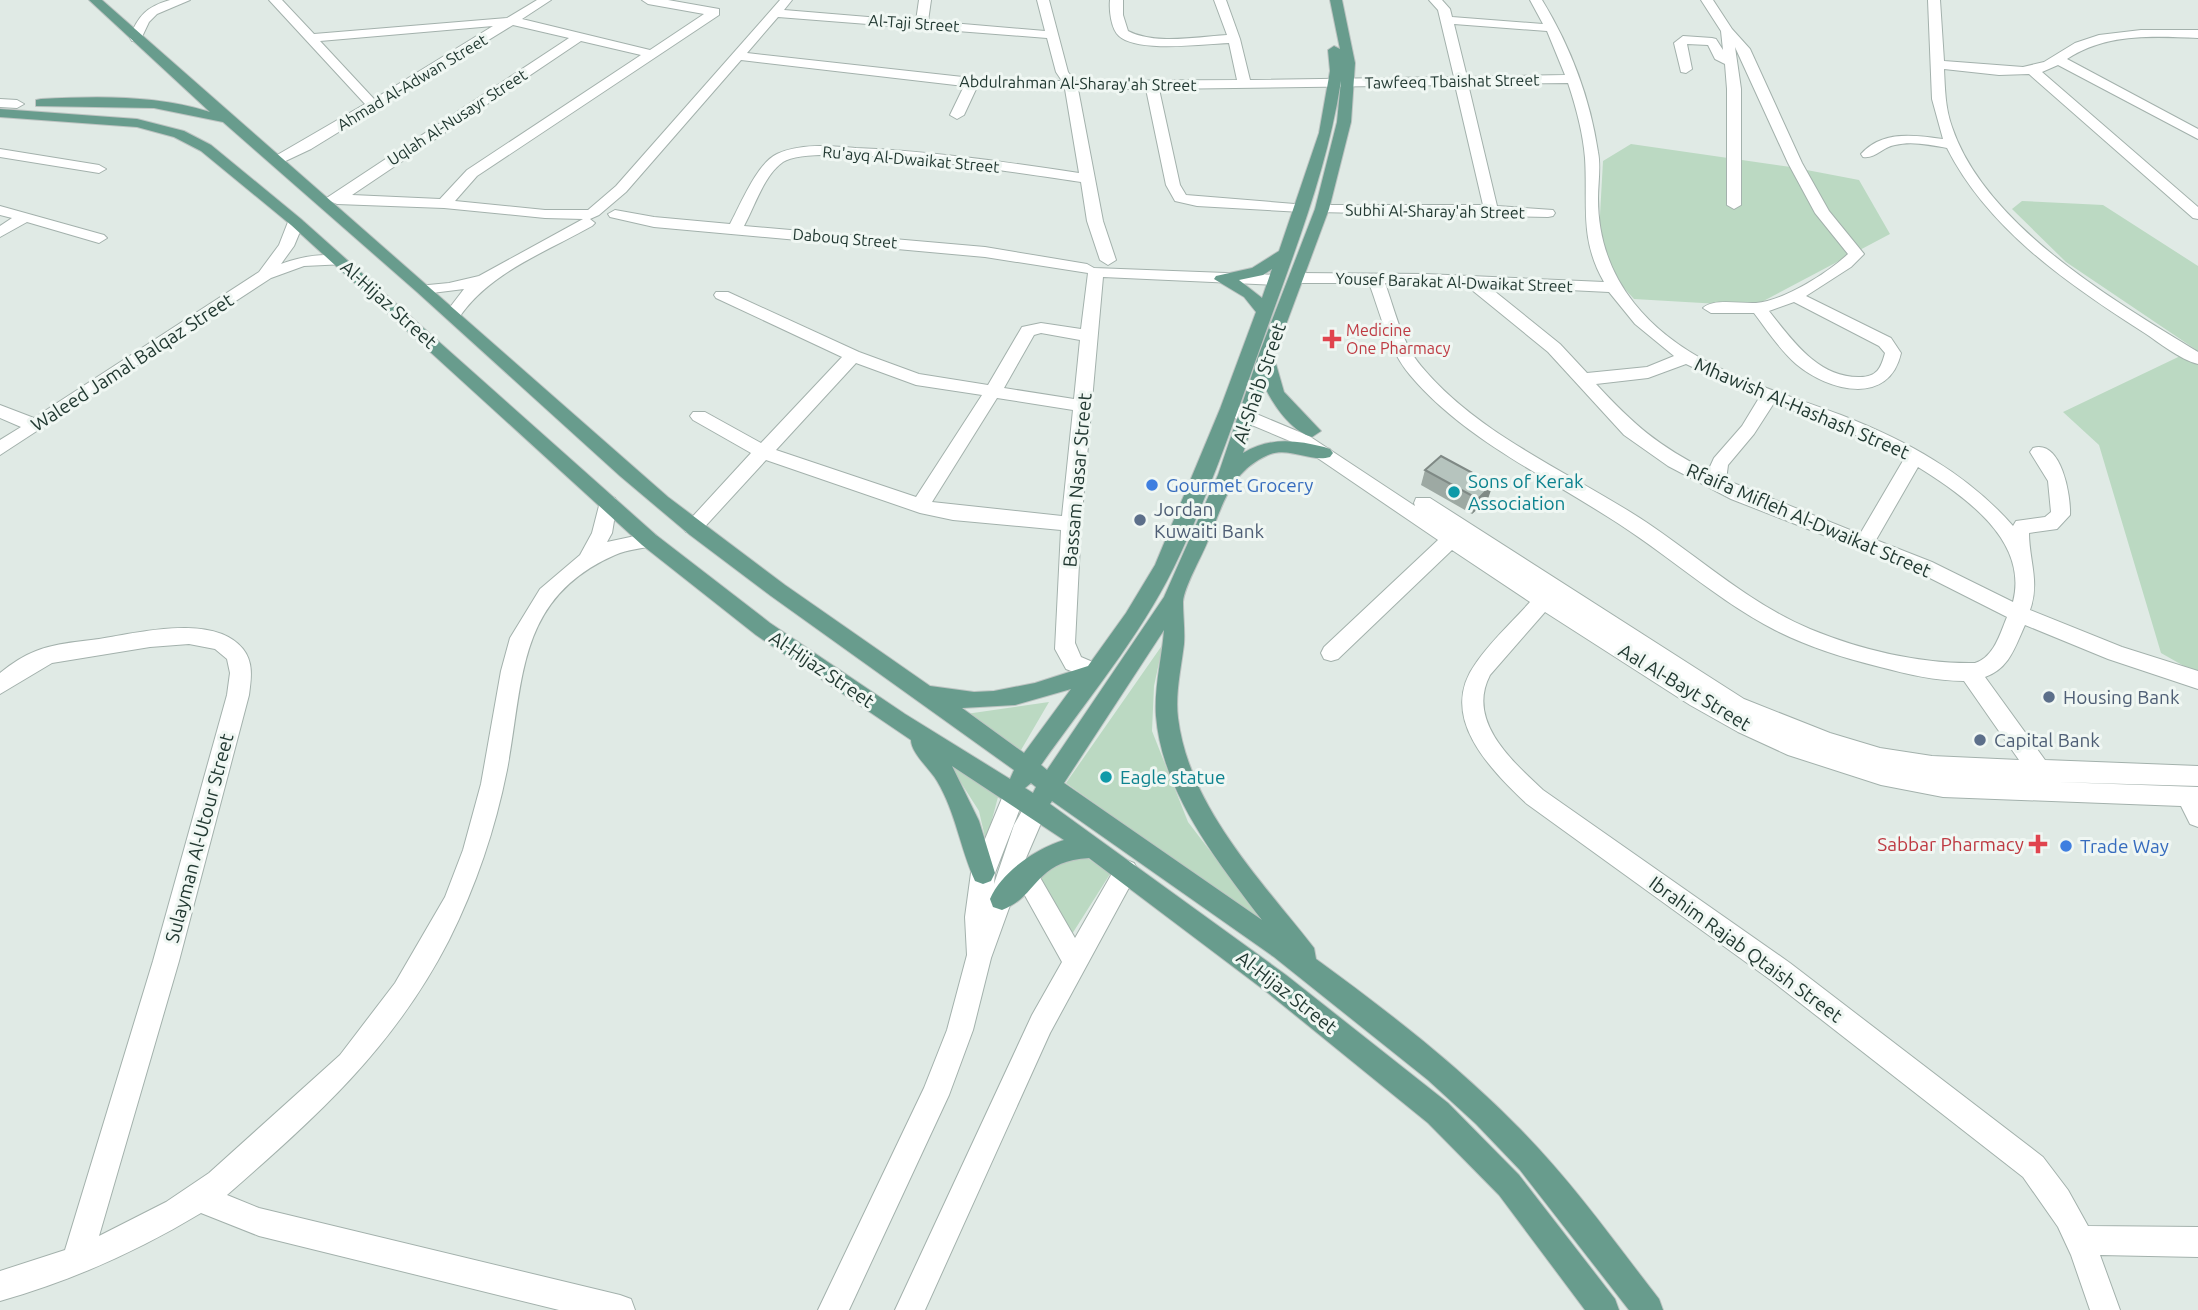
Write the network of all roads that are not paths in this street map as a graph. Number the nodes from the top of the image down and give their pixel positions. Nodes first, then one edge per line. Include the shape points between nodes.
1 (95, 0) edge
2 (184, 0) edge
3 (275, 0) edge
4 (545, 0) edge
5 (648, 0) edge
6 (786, 0) edge
7 (925, 0) edge
8 (1042, 0) edge
9 (1117, 0) edge
10 (1220, 0) edge
11 (1324, 0) edge
12 (1336, 0) edge
13 (1435, 0) edge
14 (1536, 0) edge
15 (1706, 0) edge
16 (1934, 0) edge
17 (775, 13) junction
18 (1447, 20) junction
19 (513, 21) junction
20 (922, 24) junction
21 (1554, 28) junction
22 (1727, 31) junction
23 (2198, 34) edge
24 (1052, 35) junction
25 (579, 37) junction
26 (136, 38) junction
27 (311, 38) junction
28 (1234, 39) junction
29 (652, 54) junction
30 (740, 56) junction
31 (2059, 60) junction
32 (1731, 64) junction
33 (1938, 64) junction
34 (1686, 69) dead end
35 (2032, 71) junction
36 (1571, 79) junction
37 (1462, 80) junction
38 (1341, 82) junction
39 (972, 83) junction
40 (1245, 84) junction
41 (1071, 85) junction
42 (1152, 85) junction
43 (0, 104) edge
44 (373, 105) junction
45 (0, 115) edge
46 (957, 115) dead end
47 (47, 116) joint
48 (229, 122) junction
49 (2198, 135) edge
50 (1952, 144) junction
51 (0, 153) edge
52 (1868, 154) dead end
53 (277, 161) junction
54 (99, 169) dead end
55 (1086, 178) junction
56 (329, 198) junction
57 (444, 204) junction
58 (1734, 205) dead end
59 (1301, 208) junction
60 (1322, 209) junction
61 (0, 210) edge
62 (1490, 210) junction
63 (1548, 213) dead end
64 (2198, 215) edge
65 (23, 218) junction
66 (598, 218) junction
67 (296, 222) junction
68 (735, 229) junction
69 (0, 232) edge
70 (99, 238) dead end
71 (1286, 253) junction
72 (340, 261) junction
73 (1098, 264) junction
74 (265, 275) junction
75 (1297, 278) junction
76 (1225, 279) junction
77 (484, 280) junction
78 (1276, 280) junction
79 (1377, 280) junction
80 (1471, 281) junction
81 (1612, 287) junction
82 (424, 289) junction
83 (722, 295) dead end
84 (1796, 297) junction
85 (1711, 308) dead end
86 (1760, 310) junction
87 (1265, 312) junction
88 (452, 315) junction
89 (1089, 336) junction
90 (1267, 354) junction
91 (853, 356) junction
92 (1686, 357) junction
93 (2198, 359) edge
94 (1582, 379) junction
95 (993, 391) junction
96 (1769, 397) junction
97 (1083, 406) junction
98 (1240, 406) junction
99 (0, 411) edge
100 (699, 416) dead end
101 (34, 425) junction
102 (1312, 431) junction
103 (0, 449) edge
104 (763, 452) junction
105 (2039, 452) dead end
106 (1324, 453) junction
107 (1915, 456) junction
108 (1227, 475) junction
109 (1716, 484) junction
110 (608, 503) junction
111 (920, 506) junction
112 (1071, 524) junction
113 (693, 527) junction
114 (1451, 539) junction
115 (649, 540) junction
116 (1865, 542) junction
117 (2019, 548) junction
118 (589, 557) junction
119 (1549, 594) junction
120 (1173, 600) junction
121 (2019, 614) junction
122 (1331, 653) dead end
123 (1094, 672) junction
124 (1970, 673) junction
125 (2198, 680) edge
126 (0, 685) edge
127 (921, 690) junction
128 (897, 720) junction
129 (1027, 767) junction
130 (2040, 770) junction
131 (1049, 784) junction
132 (2053, 792) junction
133 (1015, 793) junction
134 (2196, 797) edge
135 (1036, 807) junction
136 (1093, 847) junction
137 (1126, 871) junction
138 (983, 873) junction
139 (1026, 875) junction
140 (1002, 899) junction
141 (978, 958) junction
142 (1076, 962) junction
143 (1317, 972) junction
144 (199, 1198) junction
145 (2082, 1240) junction
146 (2198, 1242) edge
147 (77, 1260) junction
148 (0, 1286) edge
149 (620, 1310) edge
150 (833, 1310) edge
151 (910, 1310) edge
152 (1604, 1310) edge
153 (1648, 1310) edge
154 (2105, 1310) edge

1 - 26 main road, Al-Hijaz Street
2 - 26 street via 144,17
3 - 27 street
4 - 19 street, Ahmad Al-Adwan Street
5 - 29 street via 715,12
6 - 17 street
7 - 20 street
8 - 24 street
9 - 28 street via 1120,28 1136,40
10 - 28 street
11 - 38 main road, Al-Sha'b Street
12 - 38 main road, Al-Sha'b Street via 1348,53
13 - 18 street
14 - 21 street
15 - 22 street
16 - 33 street
17 - 20 street, Al-Taji Street
17 - 30 street
18 - 21 street
18 - 37 street
19 - 25 street
19 - 27 street
19 - 44 street, Ahmad Al-Adwan Street
20 - 24 street, Al-Taji Street
21 - 36 street
22 - 32 street
22 - 84 street via 1744,49 1815,202 1856,254
23 - 31 street via 2135,33 2104,38 2078,46
24 - 41 street via 1062,72
25 - 29 street
25 - 56 street, Uqlah Al-Nusayr Street
26 - 48 main road, Al-Hijaz Street
27 - 44 street
28 - 40 street
29 - 57 street via 472,173
30 - 39 street, Abdulrahman Al-Sharay'ah Street
30 - 66 street via 621,189 618,205
31 - 35 street
31 - 49 street
32 - 34 street via 1712,42 1684,40 1680,43
32 - 58 street
33 - 35 street
33 - 50 street via 1943,120
35 - 64 street
36 - 37 street, Tawfeeq Tbaishat Street
36 - 81 street via 1591,148 1591,214
37 - 38 street, Tawfeeq Tbaishat Street
37 - 62 street
38 - 40 street, Abdulrahman Al-Sharay'ah Street
38 - 59 main road, Al-Sha'b Street
38 - 60 main road, Al-Sha'b Street via 1347,110
39 - 41 street, Abdulrahman Al-Sharay'ah Street
39 - 46 street
40 - 42 street, Abdulrahman Al-Sharay'ah Street
41 - 42 street, Abdulrahman Al-Sharay'ah Street
41 - 55 street
42 - 59 street via 1173,185 1180,198
43 - 48 main road, Al-Hijaz Street via 141,103 189,109
44 - 53 street, Ahmad Al-Adwan Street
45 - 47 street, Al-Hijaz Street
47 - 67 main road, Al-Hijaz Street via 123,121 179,134 231,166
48 - 53 main road, Al-Hijaz Street
50 - 52 street via 1890,140
50 - 93 street via 1985,197 2041,249 2093,291
51 - 54 street
53 - 56 main road, Al-Hijaz Street
55 - 68 street, Ru'ayq Al-Dwaikat Street via 802,151 772,164
55 - 73 street
56 - 57 street
56 - 82 main road, Al-Hijaz Street
57 - 66 street
59 - 71 main road, Al-Sha'b Street
60 - 62 street, Subhi Al-Sharay'ah Street
60 - 75 main road, Al-Sha'b Street
61 - 65 street
62 - 63 street, Subhi Al-Sharay'ah Street
65 - 69 street
65 - 70 street
66 - 68 street, Dabouq Street
66 - 77 street
67 - 72 main road, Al-Hijaz Street
67 - 74 street, Waleed Jamal Balqaz Street
68 - 73 street, Dabouq Street
71 - 76 main road via 1257,272
71 - 78 main road, Al-Sha'b Street
72 - 74 street, Waleed Jamal Balqaz Street via 302,261
72 - 110 main road, Al-Hijaz Street
73 - 76 street, Dabouq Street
73 - 89 street, Bassam Nasar Street
74 - 101 street, Waleed Jamal Balqaz Street
75 - 79 street, Yousef Barakat Al-Dwaikat Street
75 - 90 main road, Al-Sha'b Street
76 - 78 street, Dabouq Street
76 - 87 main road via 1254,298
77 - 82 street
77 - 88 street
78 - 87 main road, Al-Sha'b Street
79 - 80 street, Yousef Barakat Al-Dwaikat Street
79 - 124 street via 1411,365 1479,429 1639,527 1789,628 1881,659
80 - 81 street, Yousef Barakat Al-Dwaikat Street
80 - 94 street, Rfaifa Mifleh Al-Dwaikat Street via 1545,341
81 - 92 street, Mhawish Al-Hashash Street via 1652,332
82 - 88 main road, Al-Hijaz Street
83 - 91 street
84 - 86 street
84 - 86 street via 1885,342 1893,353 1886,374 1862,384 1815,370 1800,359
85 - 86 street
87 - 98 main road, Al-Sha'b Street
88 - 113 main road, Al-Hijaz Street
89 - 95 street via 1041,328 1028,331
89 - 97 street, Bassam Nasar Street
90 - 98 main road, Al-Sha'b Street
90 - 102 main road via 1275,394
91 - 95 street via 916,379
91 - 104 street
92 - 94 street via 1660,371
92 - 96 street, Mhawish Al-Hashash Street
94 - 109 street, Rfaifa Mifleh Al-Dwaikat Street via 1649,446
95 - 97 street
95 - 111 street
96 - 107 street, Mhawish Al-Hashash Street
96 - 109 street via 1720,461
97 - 112 street, Bassam Nasar Street
98 - 102 street, Aal Al-Bayt Street
98 - 106 street, Aal Al-Bayt Street
98 - 108 main road, Al-Sha'b Street
98 - 123 main road, Al-Sha'b Street via 1164,567
99 - 101 street
100 - 104 street
101 - 103 street, Waleed Jamal Balqaz Street
102 - 119 street, Aal Al-Bayt Street
104 - 111 street
104 - 113 street
105 - 117 street via 2057,475 2060,515 2050,524 2023,526
106 - 108 main road via 1271,447 1251,455
106 - 114 street, Aal Al-Bayt Street
107 - 116 street
107 - 117 street, Mhawish Al-Hashash Street via 1983,506
108 - 120 main road, Al-Sha'b Street
109 - 116 street, Rfaifa Mifleh Al-Dwaikat Street
110 - 115 main road, Al-Hijaz Street
110 - 118 street via 602,533
111 - 112 street
112 - 123 street, Bassam Nasar Street via 1065,650 1073,664
113 - 127 main road, Al-Hijaz Street
114 - 119 street, Aal Al-Bayt Street
114 - 122 street
115 - 118 street via 612,546
115 - 128 main road, Al-Hijaz Street via 764,629
116 - 121 street, Rfaifa Mifleh Al-Dwaikat Street
117 - 121 street, Mhawish Al-Hashash Street via 2026,572
118 - 144 street via 535,611 520,638 475,852 453,905 406,988 351,1062 288,1124
119 - 130 street, Aal Al-Bayt Street via 1725,698 1826,741 1932,766
119 - 132 street, Aal Al-Bayt Street via 1698,699 1796,748 1852,767 1943,787
119 - 145 street, Ibrahim Rajab Qtaish Street via 1483,669 1471,704 1483,739 1507,771 1564,819 1782,972 2032,1167 2051,1188
120 - 131 main road, Al-Sha'b Street
120 - 143 main road via 1176,619 1167,715 1177,759 1214,833
121 - 124 street, Mhawish Al-Hashash Street via 1989,667
121 - 125 street, Rfaifa Mifleh Al-Dwaikat Street
123 - 127 main road via 994,700 956,699
123 - 129 main road, Al-Sha'b Street
124 - 130 street
126 - 147 street, Sulayman Al-Utour Street via 48,655 180,636 207,639 229,648 240,666 238,695 166,961
127 - 129 main road, Al-Hijaz Street
128 - 133 main road, Al-Hijaz Street
128 - 138 main road via 939,763 970,826
129 - 131 main road, Al-Hijaz Street
129 - 133 main road, Al-Sha'b Street
130 - 132 street
130 - 134 street, Aal Al-Bayt Street
131 - 135 main road, Al-Sha'b Street
131 - 143 main road, Al-Hijaz Street
132 - 134 street, Aal Al-Bayt Street
133 - 135 main road, Al-Hijaz Street
133 - 138 street
135 - 136 main road, Al-Hijaz Street
135 - 140 street
136 - 137 main road, Al-Hijaz Street
136 - 139 main road via 1049,854
137 - 142 street
137 - 152 main road, Al-Hijaz Street via 1438,1113 1509,1185
138 - 141 street
139 - 140 main road
139 - 142 street
140 - 141 street
141 - 150 street via 960,1030 935,1095
142 - 151 street via 1041,1024
143 - 153 main road, Al-Hijaz Street via 1487,1115 1554,1189
144 - 147 street
144 - 149 street via 259,1222
145 - 146 street
145 - 154 street, Ibrahim Rajab Qtaish Street
147 - 148 street

